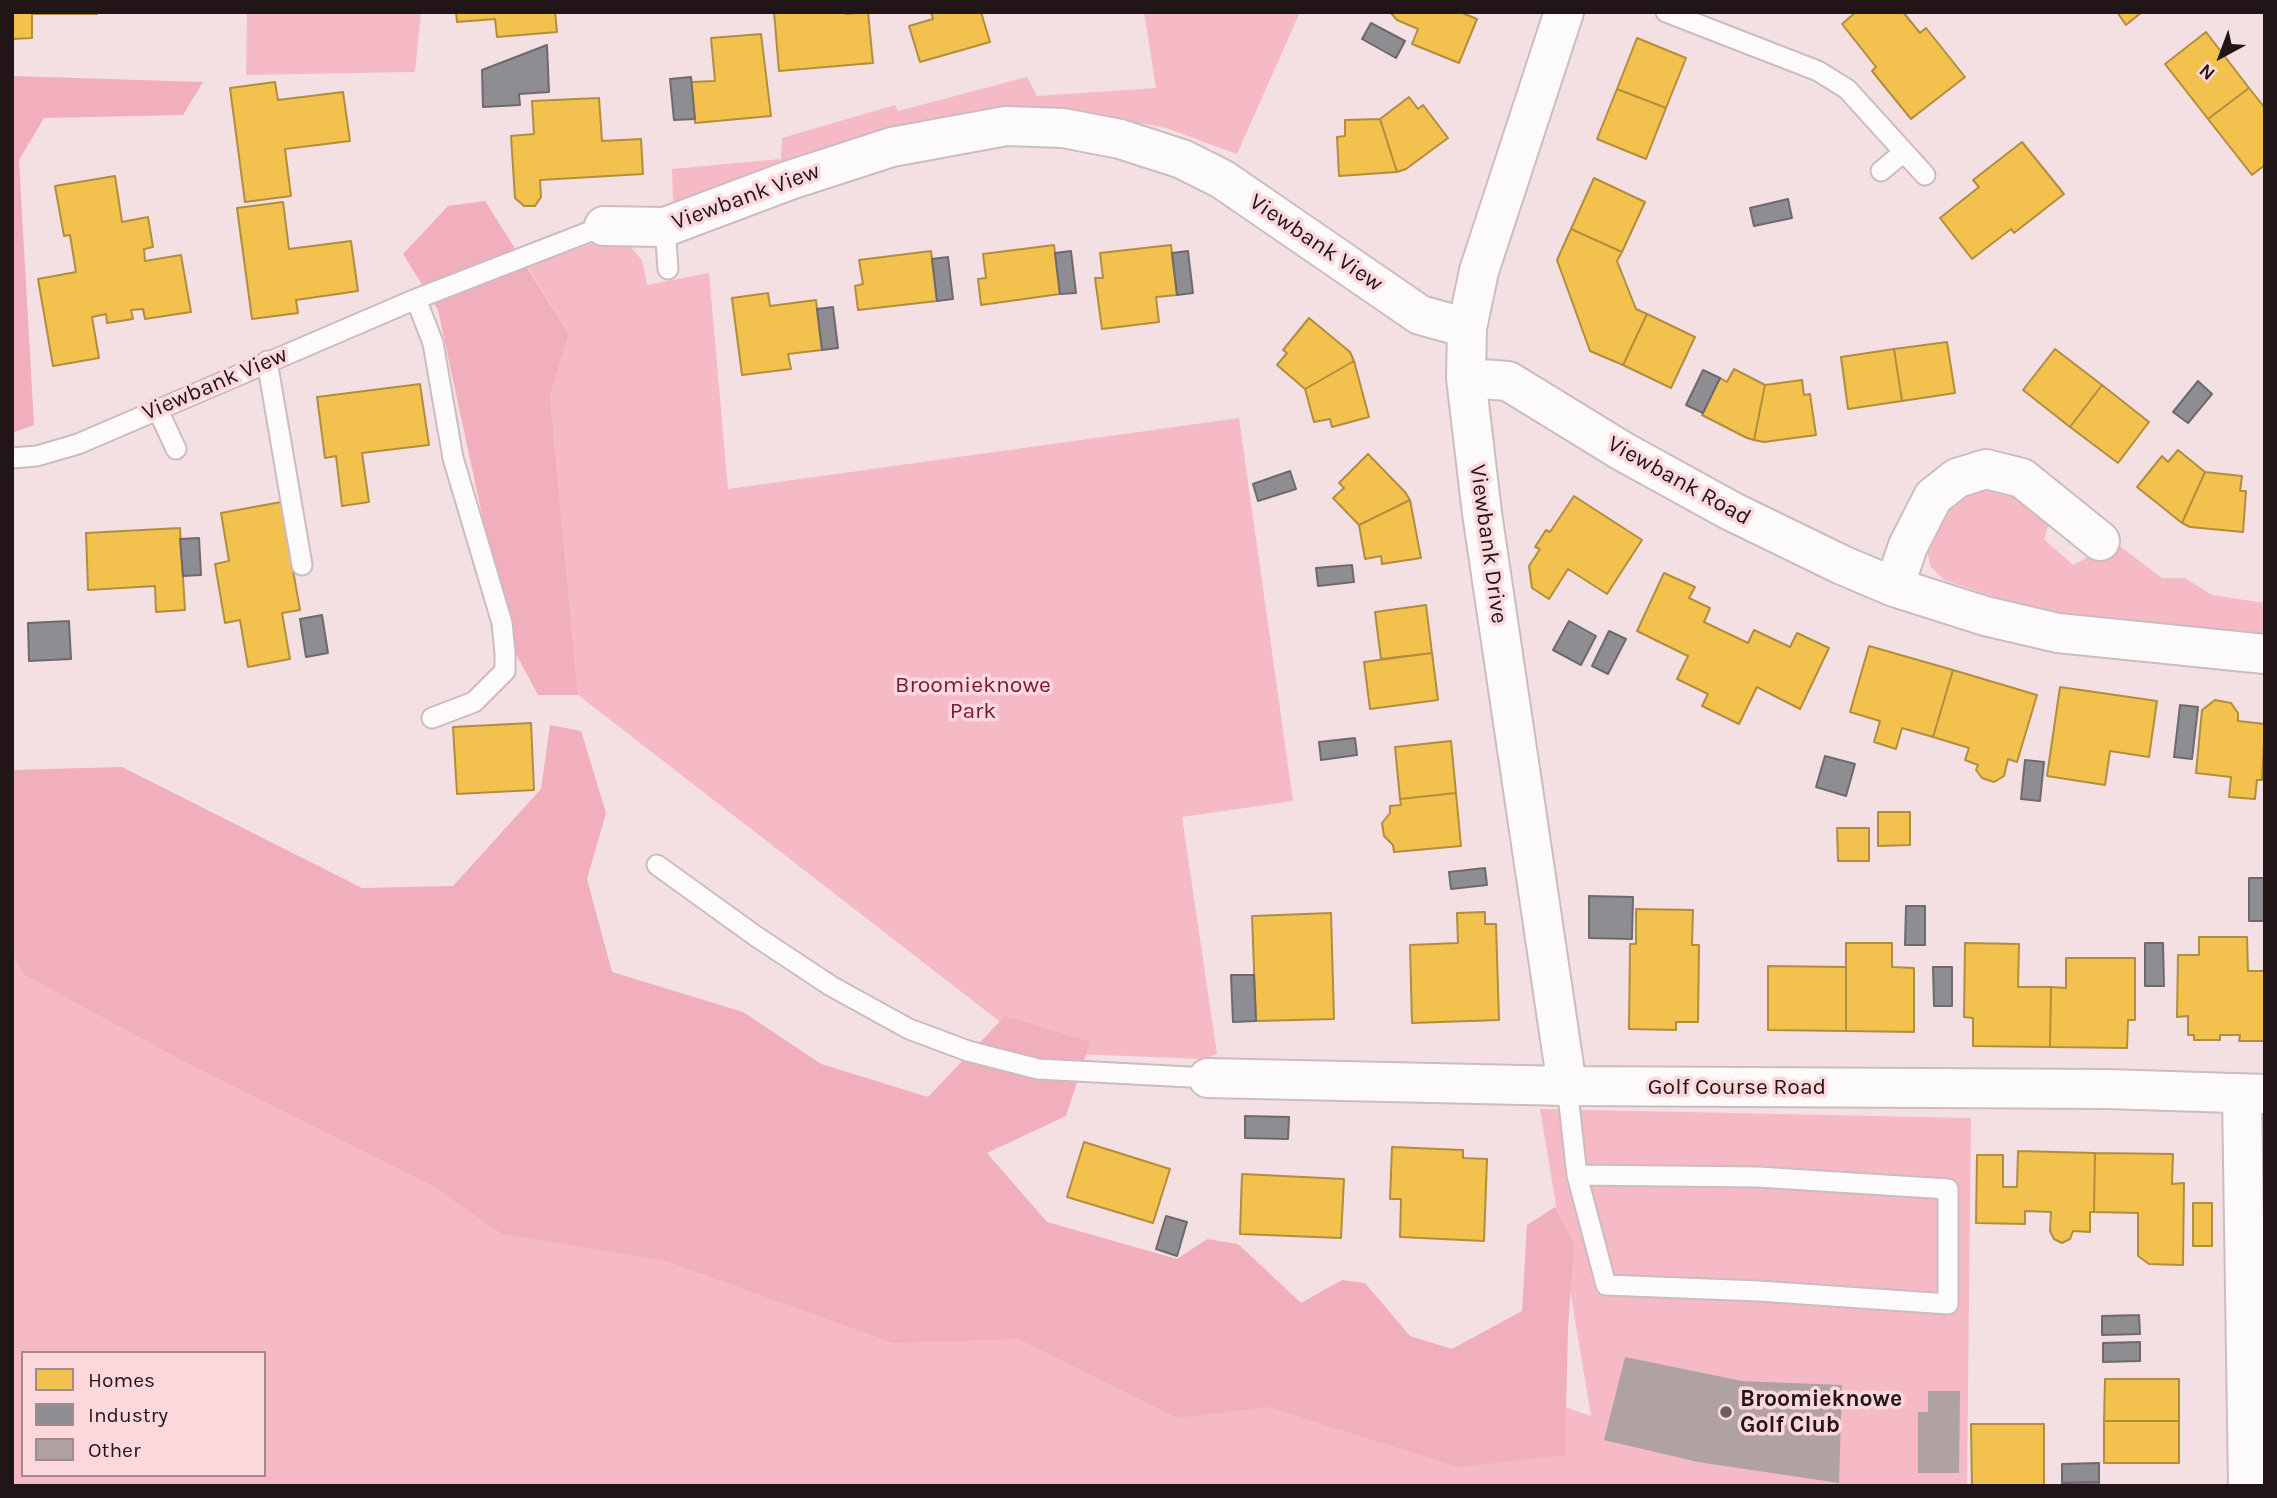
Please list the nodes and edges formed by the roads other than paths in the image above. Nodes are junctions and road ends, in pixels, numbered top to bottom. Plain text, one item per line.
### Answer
1 (1564, 12) edge
2 (1666, 12) edge
3 (1904, 152) junction
4 (1881, 171) dead end
5 (1925, 175) dead end
6 (604, 226) joint
7 (664, 227) junction
8 (668, 269) dead end
9 (416, 299) junction
10 (1467, 328) junction
11 (267, 361) junction
12 (1466, 378) junction
13 (157, 408) junction
14 (176, 449) dead end
15 (12, 457) edge
16 (2083, 535) dead end
17 (303, 565) dead end
18 (1894, 587) junction
19 (2265, 654) edge
20 (432, 718) dead end
21 (657, 865) dead end
22 (1209, 1078) joint
23 (1567, 1086) junction
24 (2253, 1094) edge
25 (1577, 1175) junction
26 (2248, 1486) edge

1 - 10 street, Viewbank Drive
2 - 3 lane
3 - 4 lane
3 - 5 lane
6 - 7 street, Viewbank View
6 - 9 lane, Viewbank View
7 - 8 lane
7 - 10 street, Viewbank View
9 - 11 lane, Viewbank View
9 - 20 lane
10 - 12 street, Viewbank Drive
11 - 13 lane, Viewbank View
11 - 17 lane
12 - 18 street, Viewbank Road
12 - 23 street, Viewbank Drive
13 - 14 lane
13 - 15 lane, Viewbank View
16 - 18 street
18 - 19 street, Viewbank Road
21 - 22 lane
22 - 23 street, Golf Course Road
23 - 24 street, Golf Course Road
23 - 25 lane
24 - 26 street
25 - 25 lane

